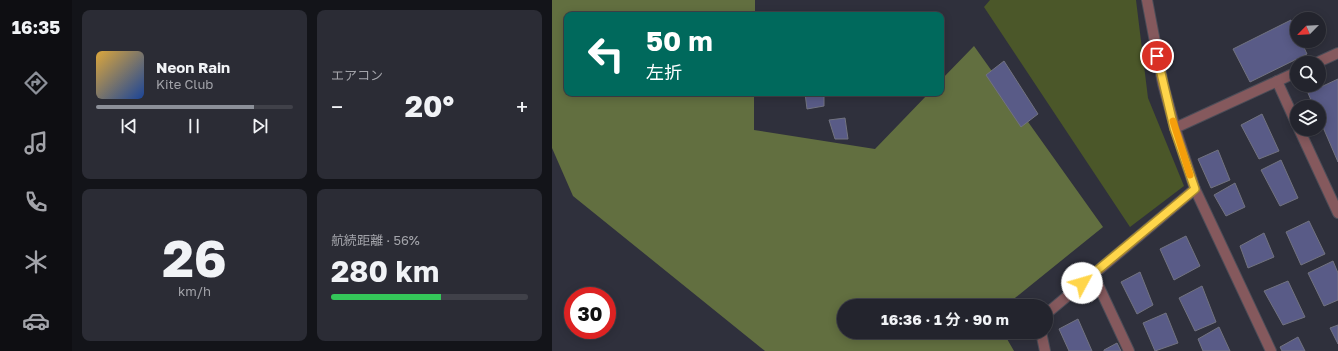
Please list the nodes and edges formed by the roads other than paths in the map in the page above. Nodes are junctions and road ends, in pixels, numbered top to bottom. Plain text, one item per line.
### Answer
1 (1147, 0) edge
2 (1338, 53) edge
3 (1326, 58) edge
4 (1290, 75) edge
5 (1277, 81) junction
6 (1290, 110) edge
7 (1174, 128) junction
8 (1302, 136) edge
9 (1195, 189) junction
10 (1338, 213) edge
11 (1093, 274) junction
12 (1053, 308) edge
13 (1042, 339) edge
14 (1045, 351) edge
15 (1129, 351) edge
16 (1271, 351) edge

1 - 7 street
2 - 3 street
4 - 5 street
5 - 6 street
5 - 7 street
7 - 9 street
8 - 10 street
9 - 11 street
9 - 16 street
11 - 12 street
11 - 15 street
13 - 14 street

